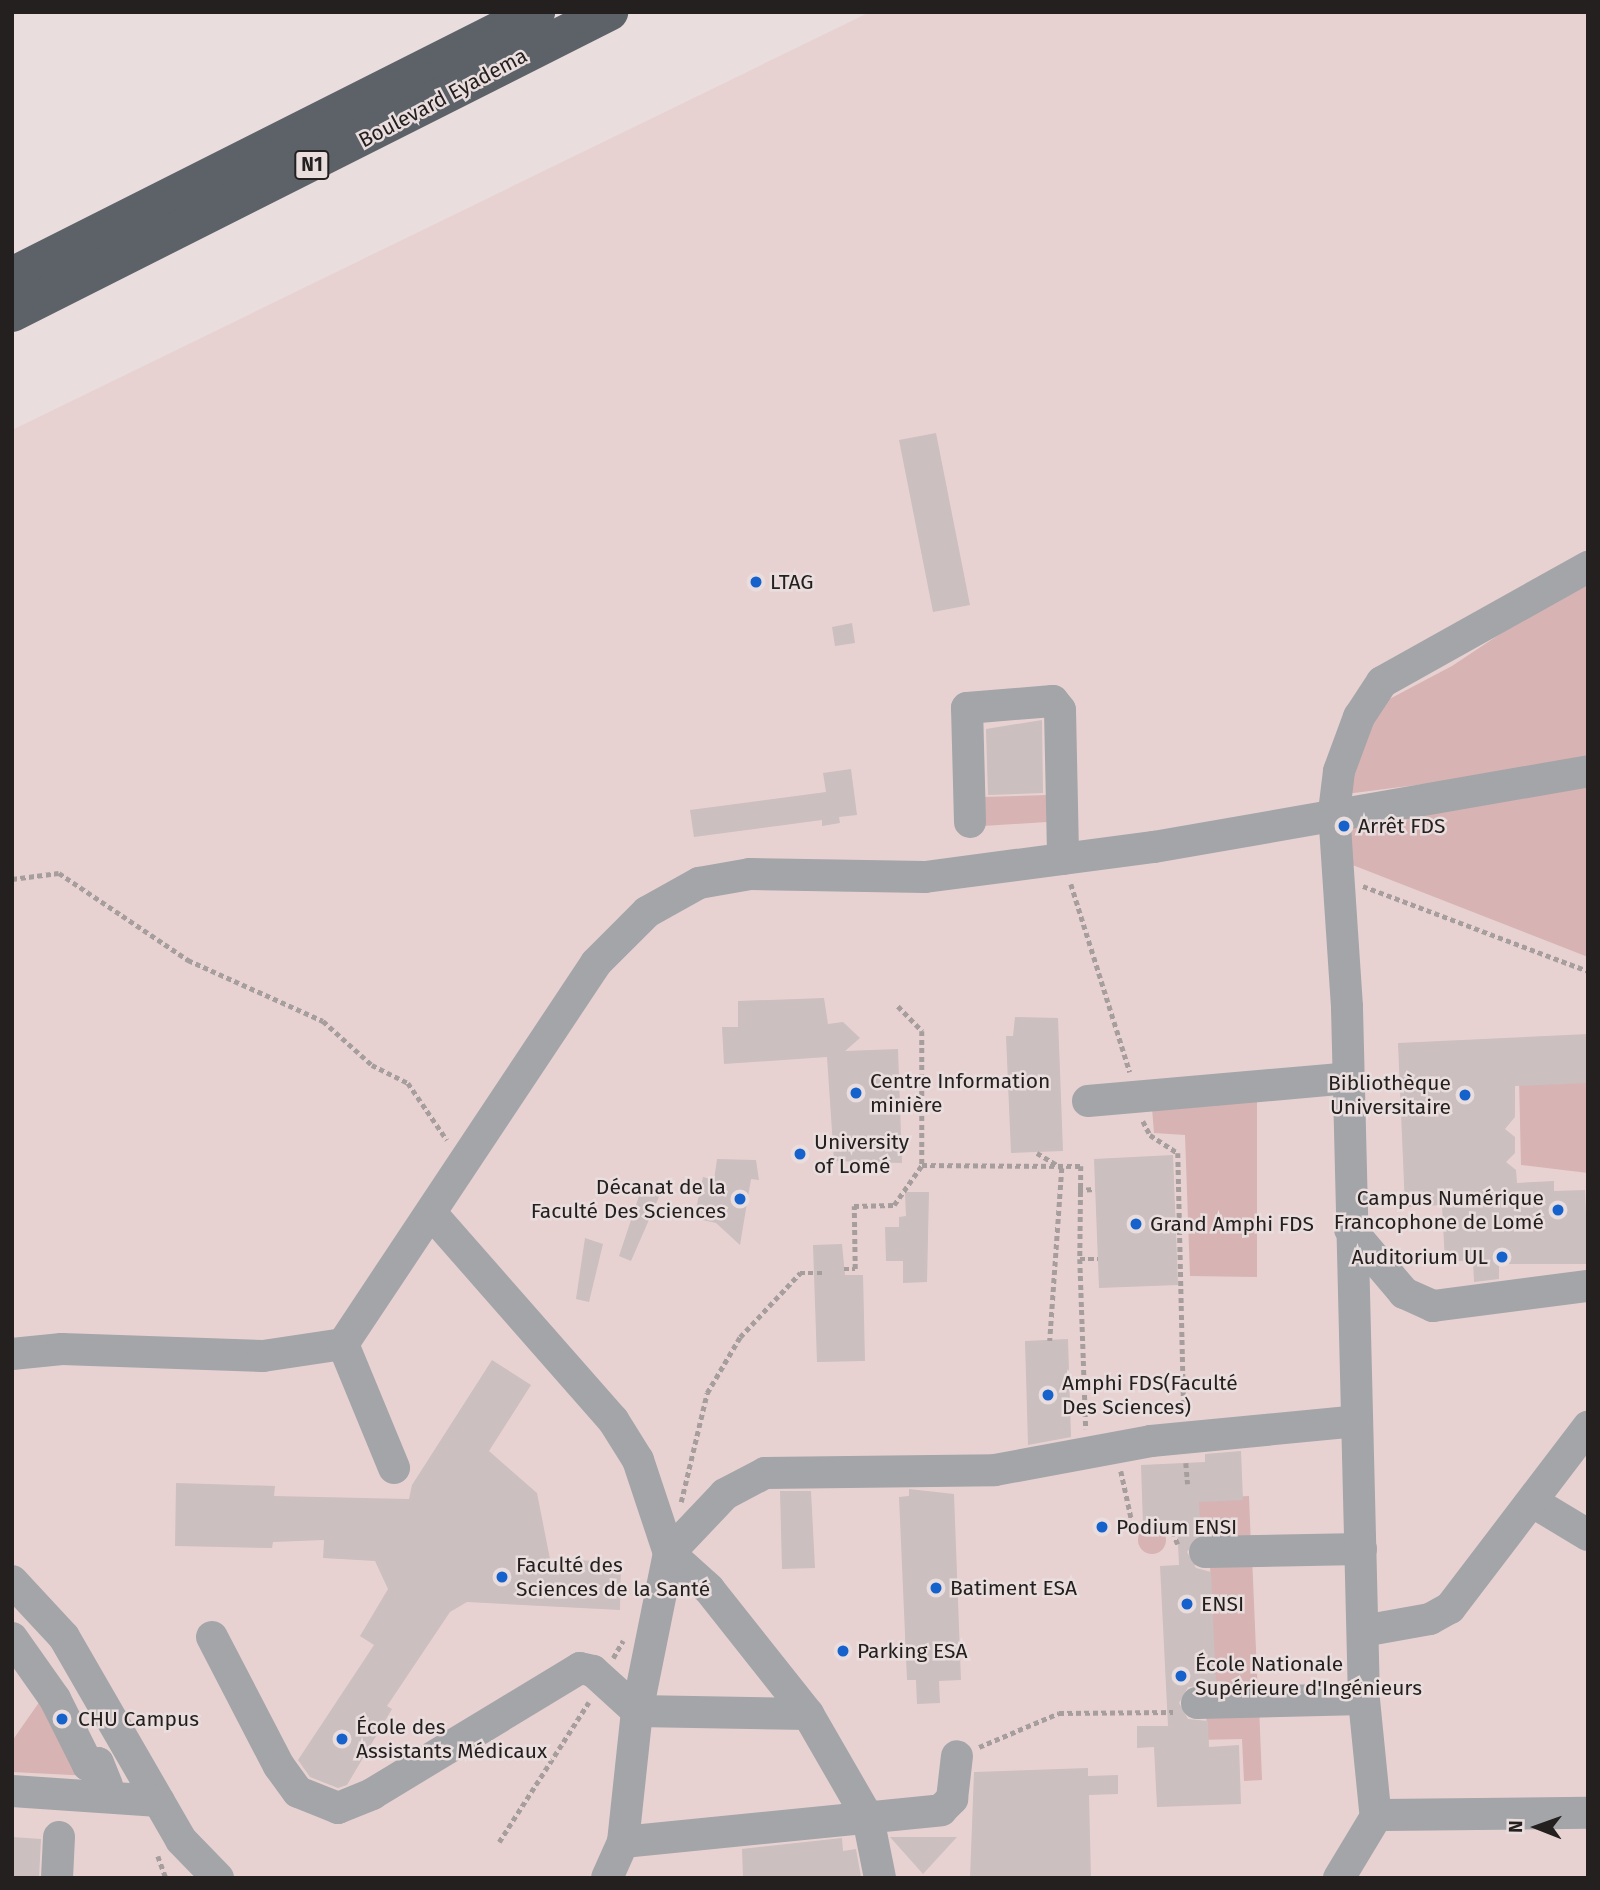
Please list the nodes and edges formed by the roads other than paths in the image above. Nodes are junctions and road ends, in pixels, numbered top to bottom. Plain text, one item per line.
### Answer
1 (574, 17) edge
2 (12, 276) edge
3 (12, 313) edge
4 (1588, 567) edge
5 (1588, 771) edge
6 (1334, 812) junction
7 (970, 822) dead end
8 (1063, 859) junction
9 (1349, 1077) junction
10 (1088, 1101) dead end
11 (431, 1213) junction
12 (1350, 1229) junction
13 (1588, 1286) edge
14 (342, 1344) junction
15 (12, 1354) edge
16 (1357, 1421) junction
17 (1588, 1427) edge
18 (394, 1468) dead end
19 (1533, 1502) junction
20 (1588, 1535) edge
21 (1191, 1548) road end
22 (1361, 1549) junction
23 (669, 1553) junction
24 (12, 1581) edge
25 (1363, 1631) junction
26 (212, 1637) dead end
27 (12, 1638) edge
28 (1364, 1699) junction
29 (1187, 1708) road end
30 (637, 1711) junction
31 (808, 1714) junction
32 (957, 1756) road end
33 (107, 1785) dead end
34 (12, 1791) edge
35 (159, 1801) junction
36 (1588, 1813) edge
37 (1377, 1815) junction
38 (868, 1818) junction
39 (59, 1837) dead end
40 (623, 1842) junction
41 (57, 1878) edge
42 (218, 1878) edge
43 (607, 1878) edge
44 (880, 1878) edge
45 (1339, 1878) edge

1 - 2 highway, Boulevard Eyadema / N1
1 - 3 highway, Boulevard Eyadema / N1
4 - 6 lane
5 - 6 lane
6 - 8 lane
6 - 9 lane
7 - 8 lane
8 - 11 lane
9 - 10 lane
9 - 12 lane
11 - 14 lane
11 - 23 lane
12 - 13 lane
12 - 16 lane
14 - 15 lane
14 - 18 lane
16 - 22 lane
16 - 23 lane
17 - 19 lane
19 - 20 lane
19 - 25 lane
21 - 22 lane
22 - 25 lane
23 - 30 lane
23 - 31 lane
24 - 35 lane
25 - 28 lane
26 - 30 lane
27 - 33 lane
28 - 29 lane
28 - 37 lane
30 - 31 lane
30 - 40 lane
31 - 38 lane
32 - 38 lane
34 - 35 lane
35 - 42 lane
36 - 37 lane
37 - 45 lane
38 - 40 lane
38 - 44 lane
39 - 41 lane
40 - 43 lane

